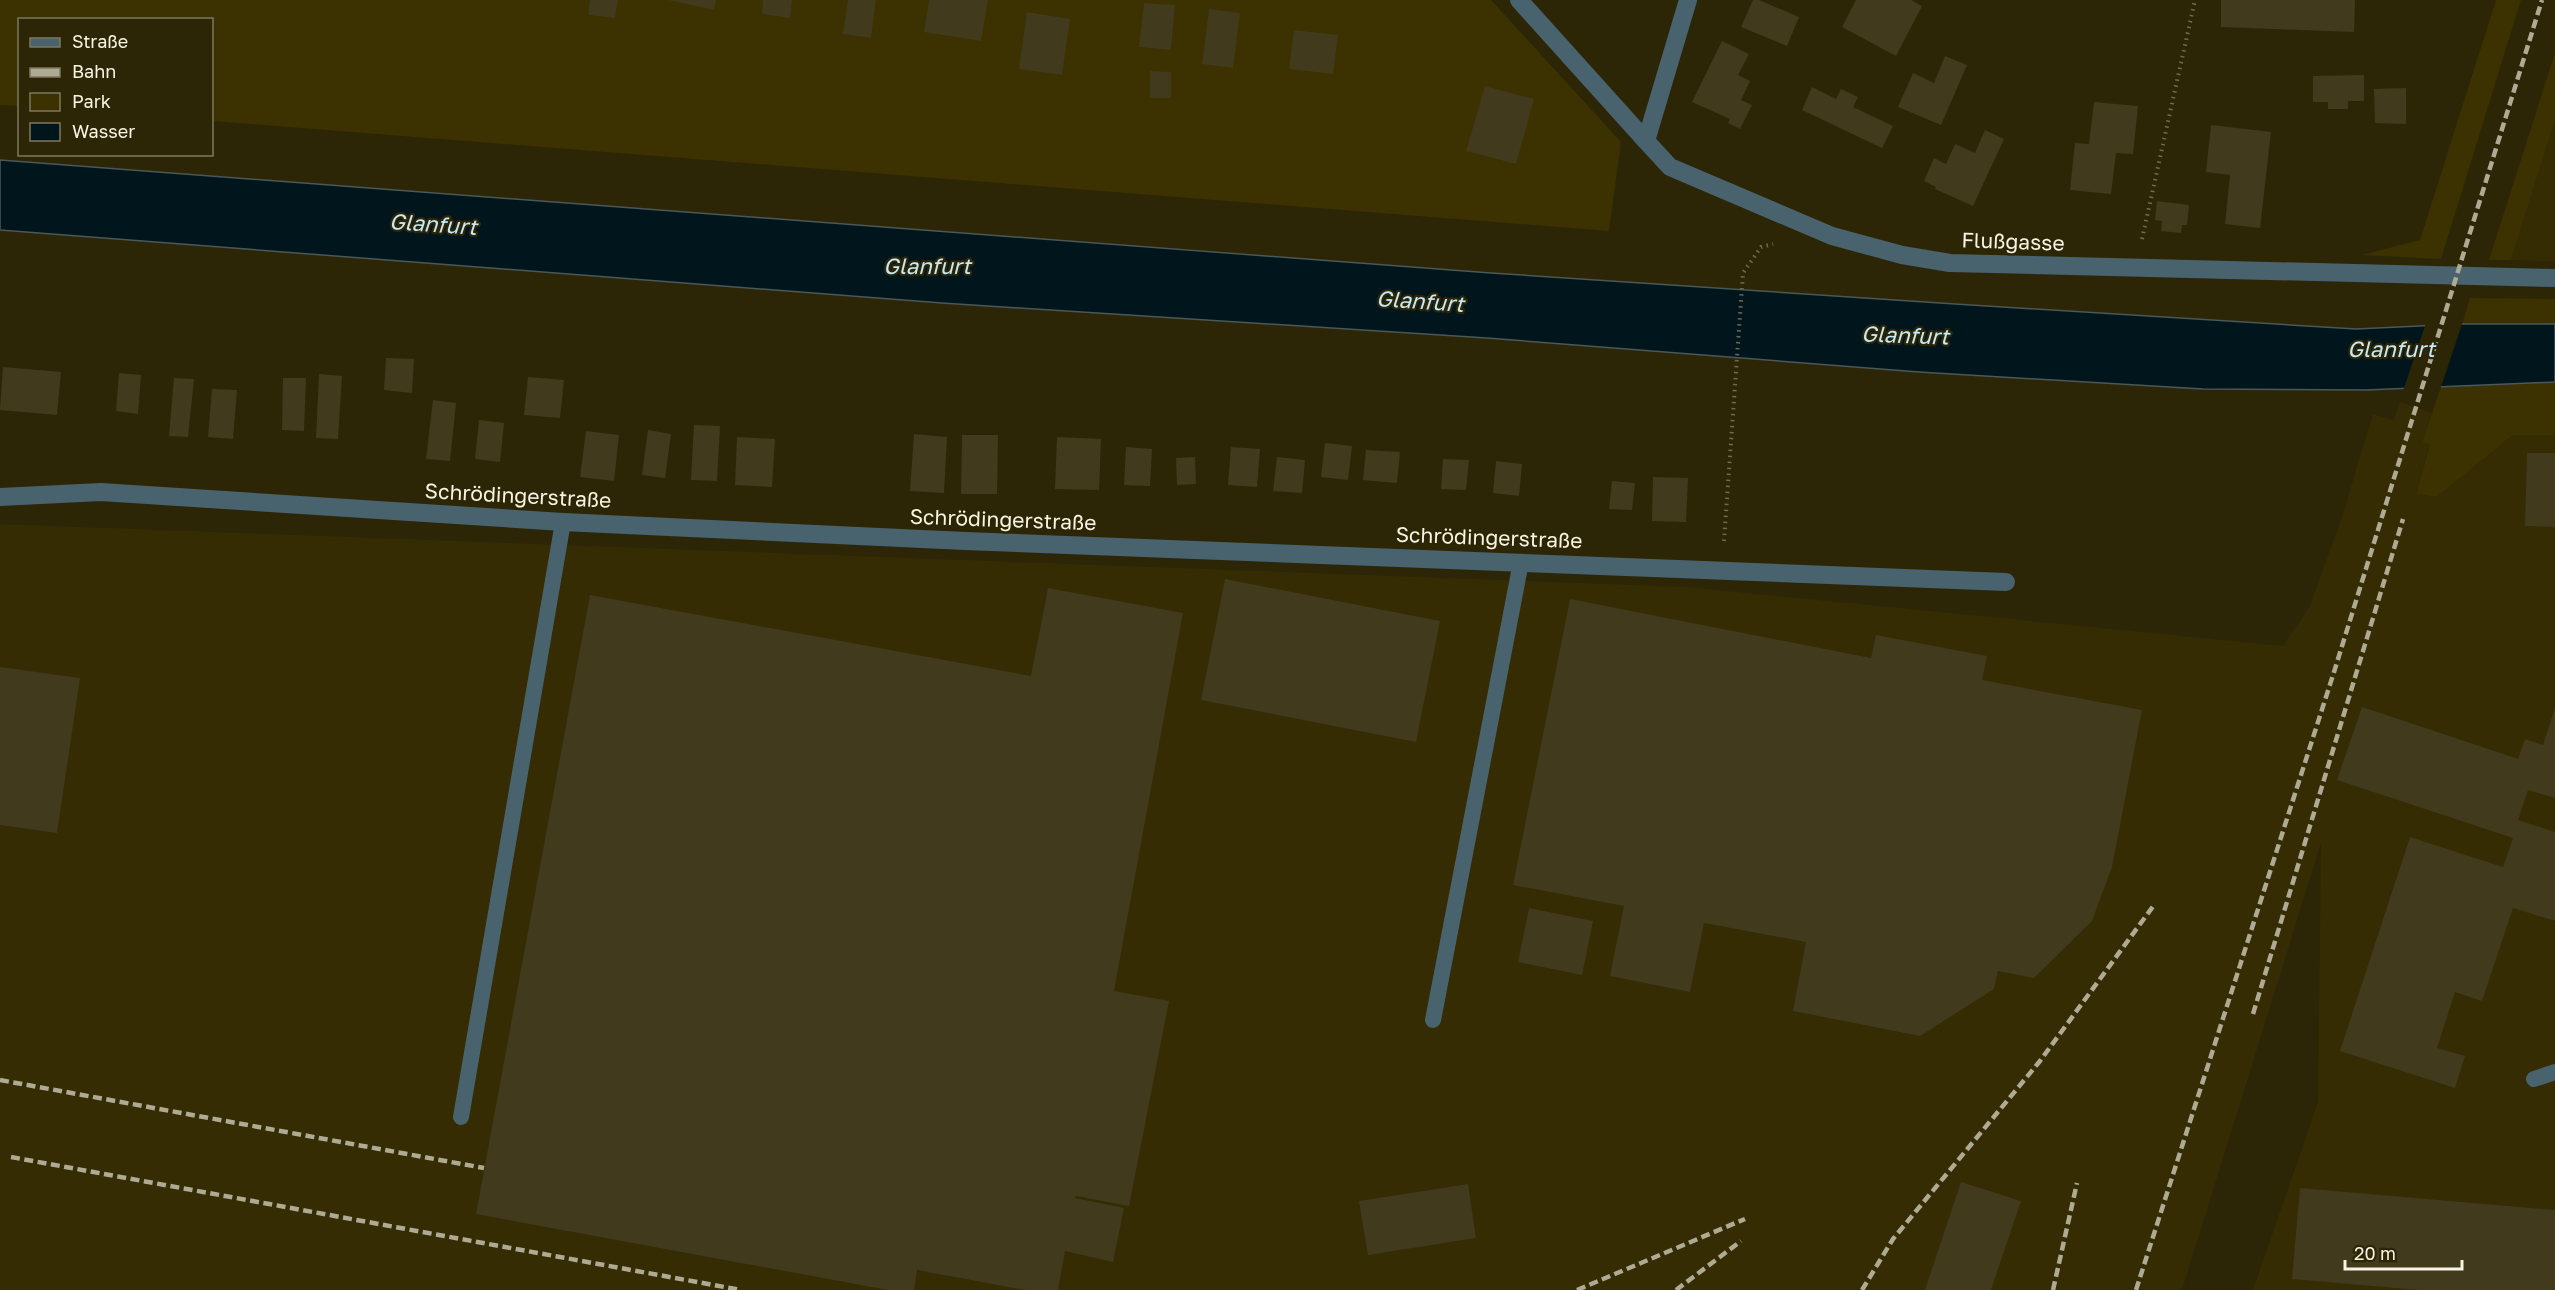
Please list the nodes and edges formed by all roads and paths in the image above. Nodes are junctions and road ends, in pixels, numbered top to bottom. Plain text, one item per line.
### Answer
1 (1519, 0) edge
2 (1688, 0) edge
3 (2195, 0) edge
4 (1646, 141) junction
5 (2135, 269) junction
6 (1743, 273) dead end
7 (2555, 278) edge
8 (0, 497) edge
9 (563, 522) junction
10 (1521, 562) junction
11 (1721, 569) junction
12 (2006, 582) dead end
13 (1432, 1020) dead end
14 (2555, 1072) edge
15 (2534, 1079) dead end
16 (461, 1117) dead end

1 - 4 street, Flußgasse
2 - 4 street
3 - 5 path
4 - 5 street, Flußgasse
5 - 7 street, Flußgasse
6 - 11 path
8 - 9 street, Schrödingerstraße
9 - 10 street, Schrödingerstraße
9 - 16 lane
10 - 11 street, Schrödingerstraße
10 - 13 lane
11 - 12 street, Schrödingerstraße
14 - 15 lane

